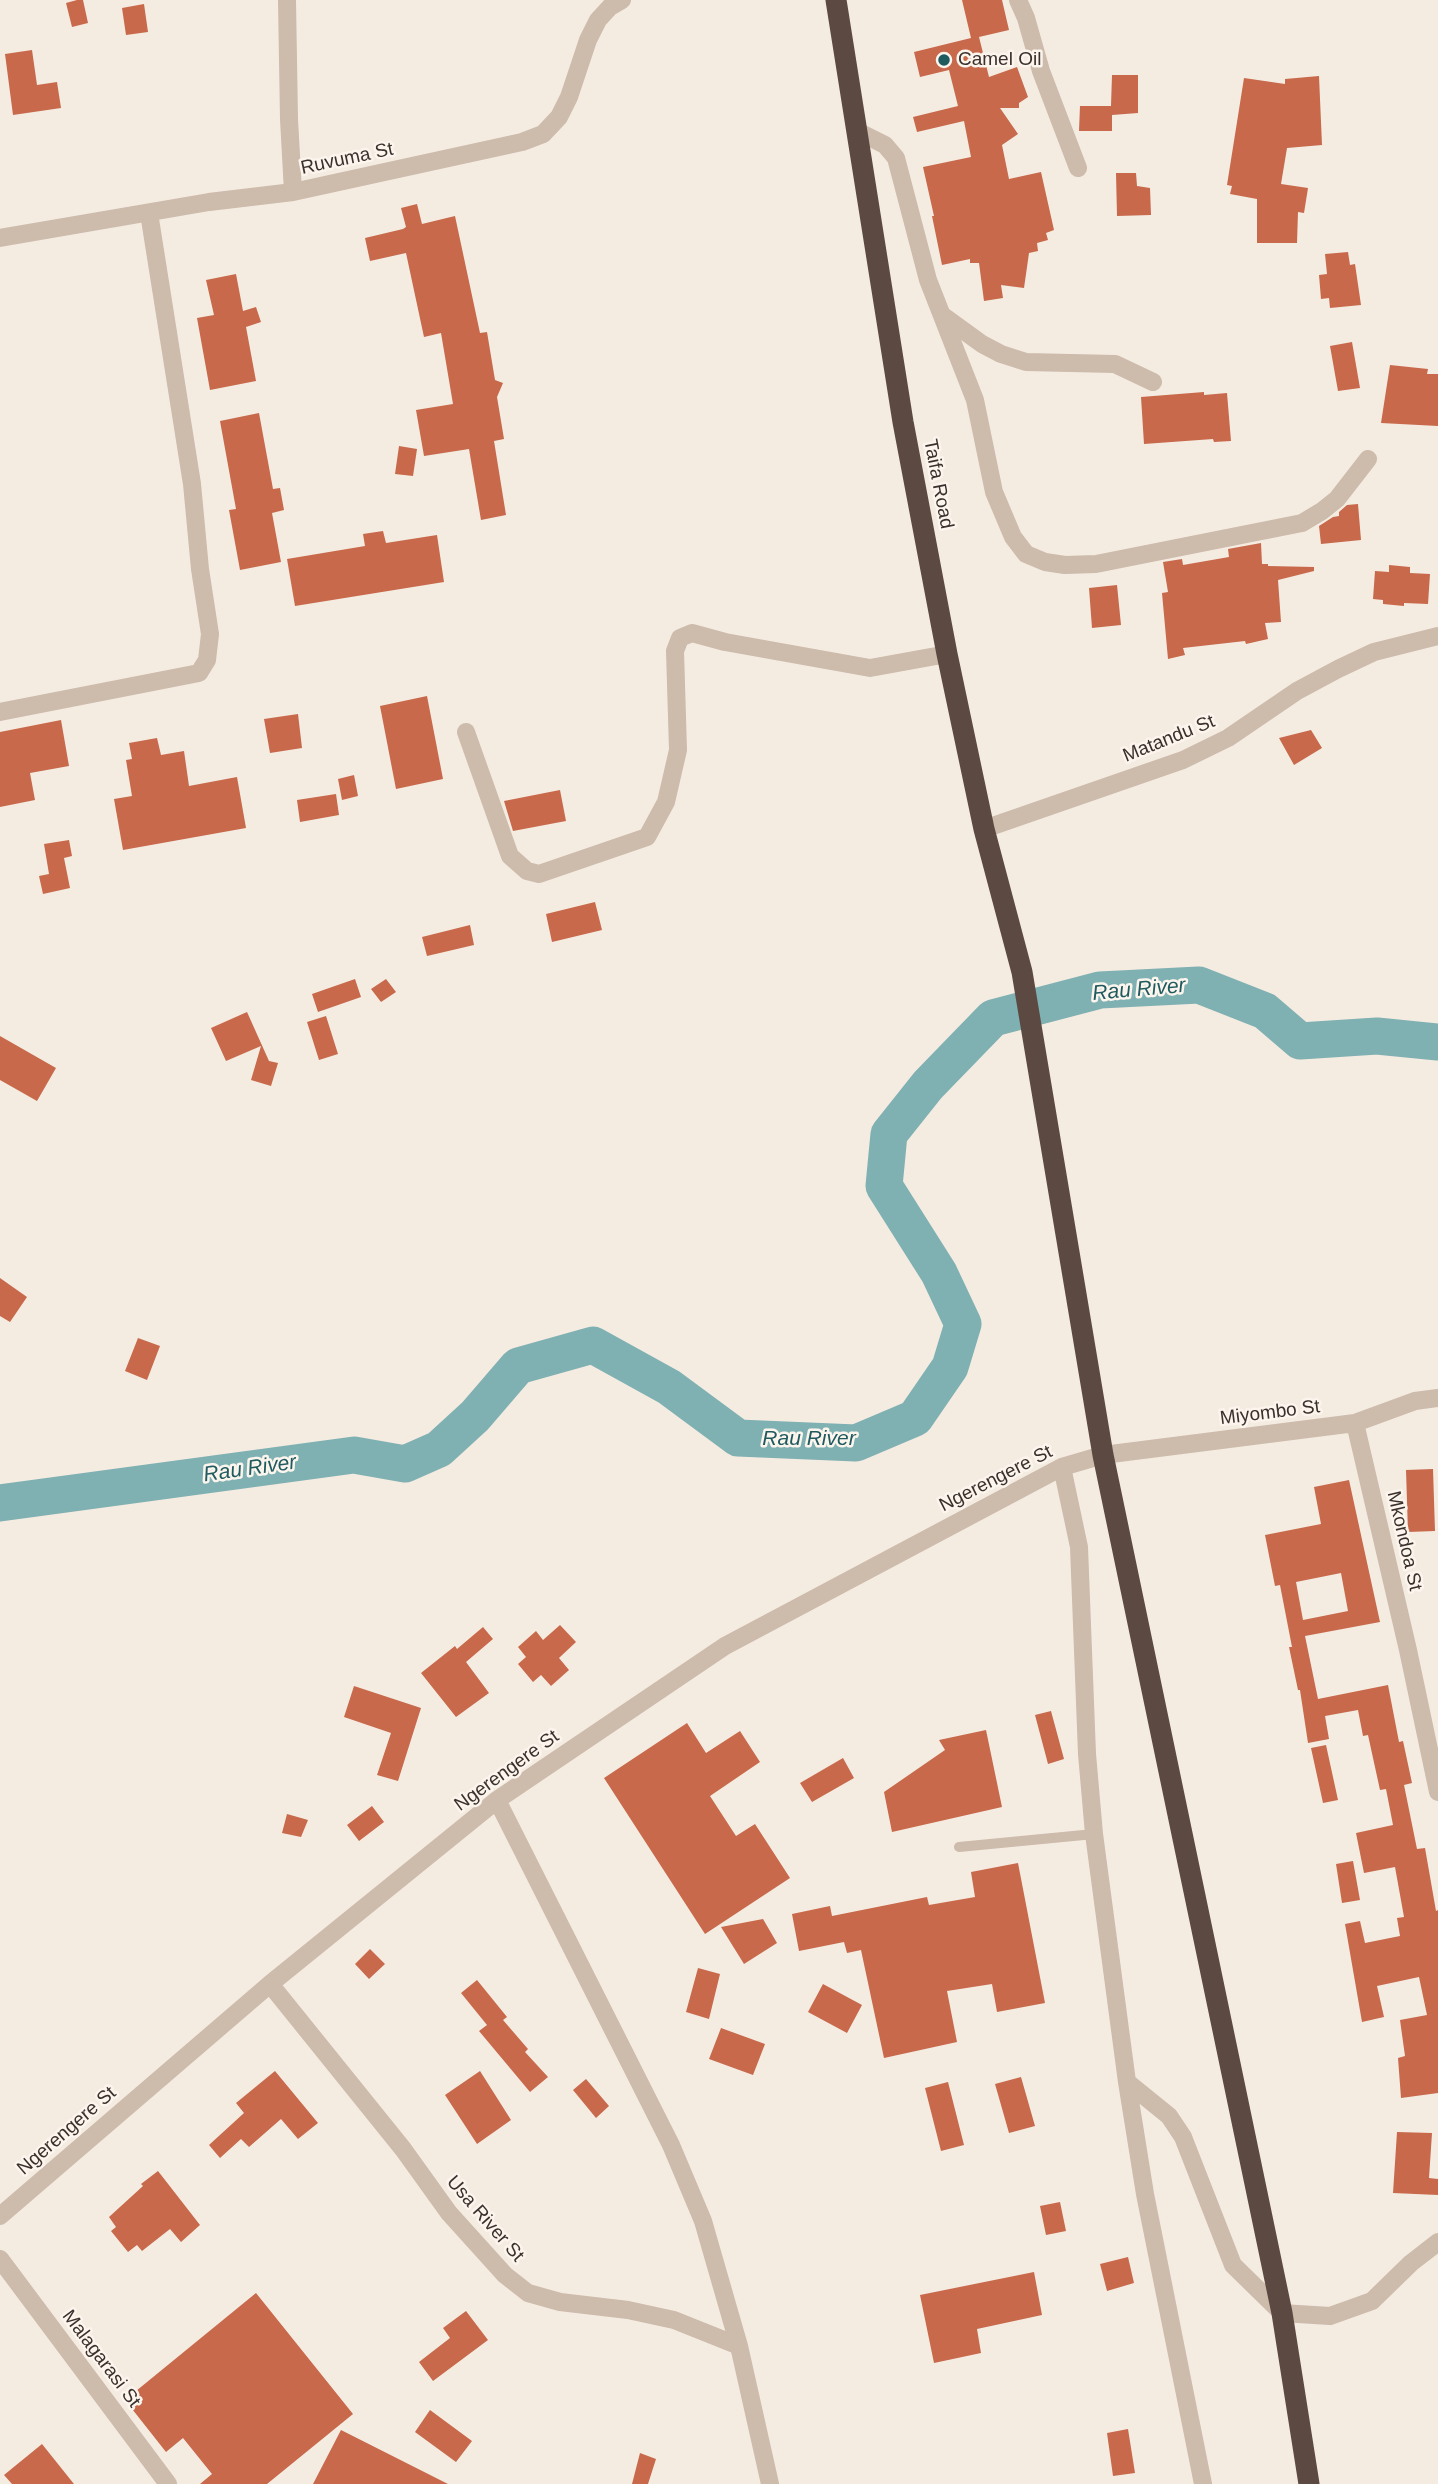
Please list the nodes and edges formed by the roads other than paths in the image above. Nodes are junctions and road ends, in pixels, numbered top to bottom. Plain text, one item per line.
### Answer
1 (287, 0) edge
2 (622, 0) edge
3 (836, 0) edge
4 (1018, 0) edge
5 (857, 131) junction
6 (1078, 168) dead end
7 (293, 192) junction
8 (149, 213) junction
9 (0, 238) edge
10 (942, 315) junction
11 (1153, 382) dead end
12 (1368, 459) dead end
13 (1438, 636) edge
14 (947, 654) junction
15 (0, 712) edge
16 (466, 732) dead end
17 (984, 829) junction
18 (1438, 1398) edge
19 (1355, 1423) junction
20 (1103, 1455) junction
21 (1062, 1467) junction
22 (1438, 1792) edge
23 (497, 1800) junction
24 (1094, 1834) junction
25 (960, 1847) dead end
26 (270, 1984) junction
27 (1127, 2082) junction
28 (0, 2216) edge
29 (1438, 2242) edge
30 (0, 2259) edge
31 (1282, 2313) junction
32 (738, 2346) junction
33 (168, 2484) edge
34 (770, 2484) edge
35 (1203, 2484) edge
36 (1309, 2484) edge

1 - 7 street
2 - 7 street, Ruvuma St
3 - 5 highway, Taifa Road
4 - 6 street
5 - 10 street
5 - 14 highway, Taifa Road
7 - 8 street, Ruvuma St
8 - 9 street, Ruvuma St
8 - 15 street
10 - 11 street
10 - 12 street
13 - 17 street, Matandu St
14 - 16 street
14 - 17 highway, Taifa Road
17 - 20 highway, Taifa Road
18 - 19 street, Miyombo St
19 - 20 street, Miyombo St
19 - 22 street, Mkondoa St
20 - 21 street, Ngerengere St
20 - 31 highway, Taifa Road
21 - 23 street, Ngerengere St
21 - 24 street
23 - 26 street, Ngerengere St
23 - 32 street
24 - 25 lane
24 - 27 street
26 - 28 street, Ngerengere St
26 - 32 street, Usa River St
27 - 31 street
27 - 35 street
29 - 31 street
30 - 33 street, Malagarasi St
31 - 36 highway, Taifa Road
32 - 34 street

